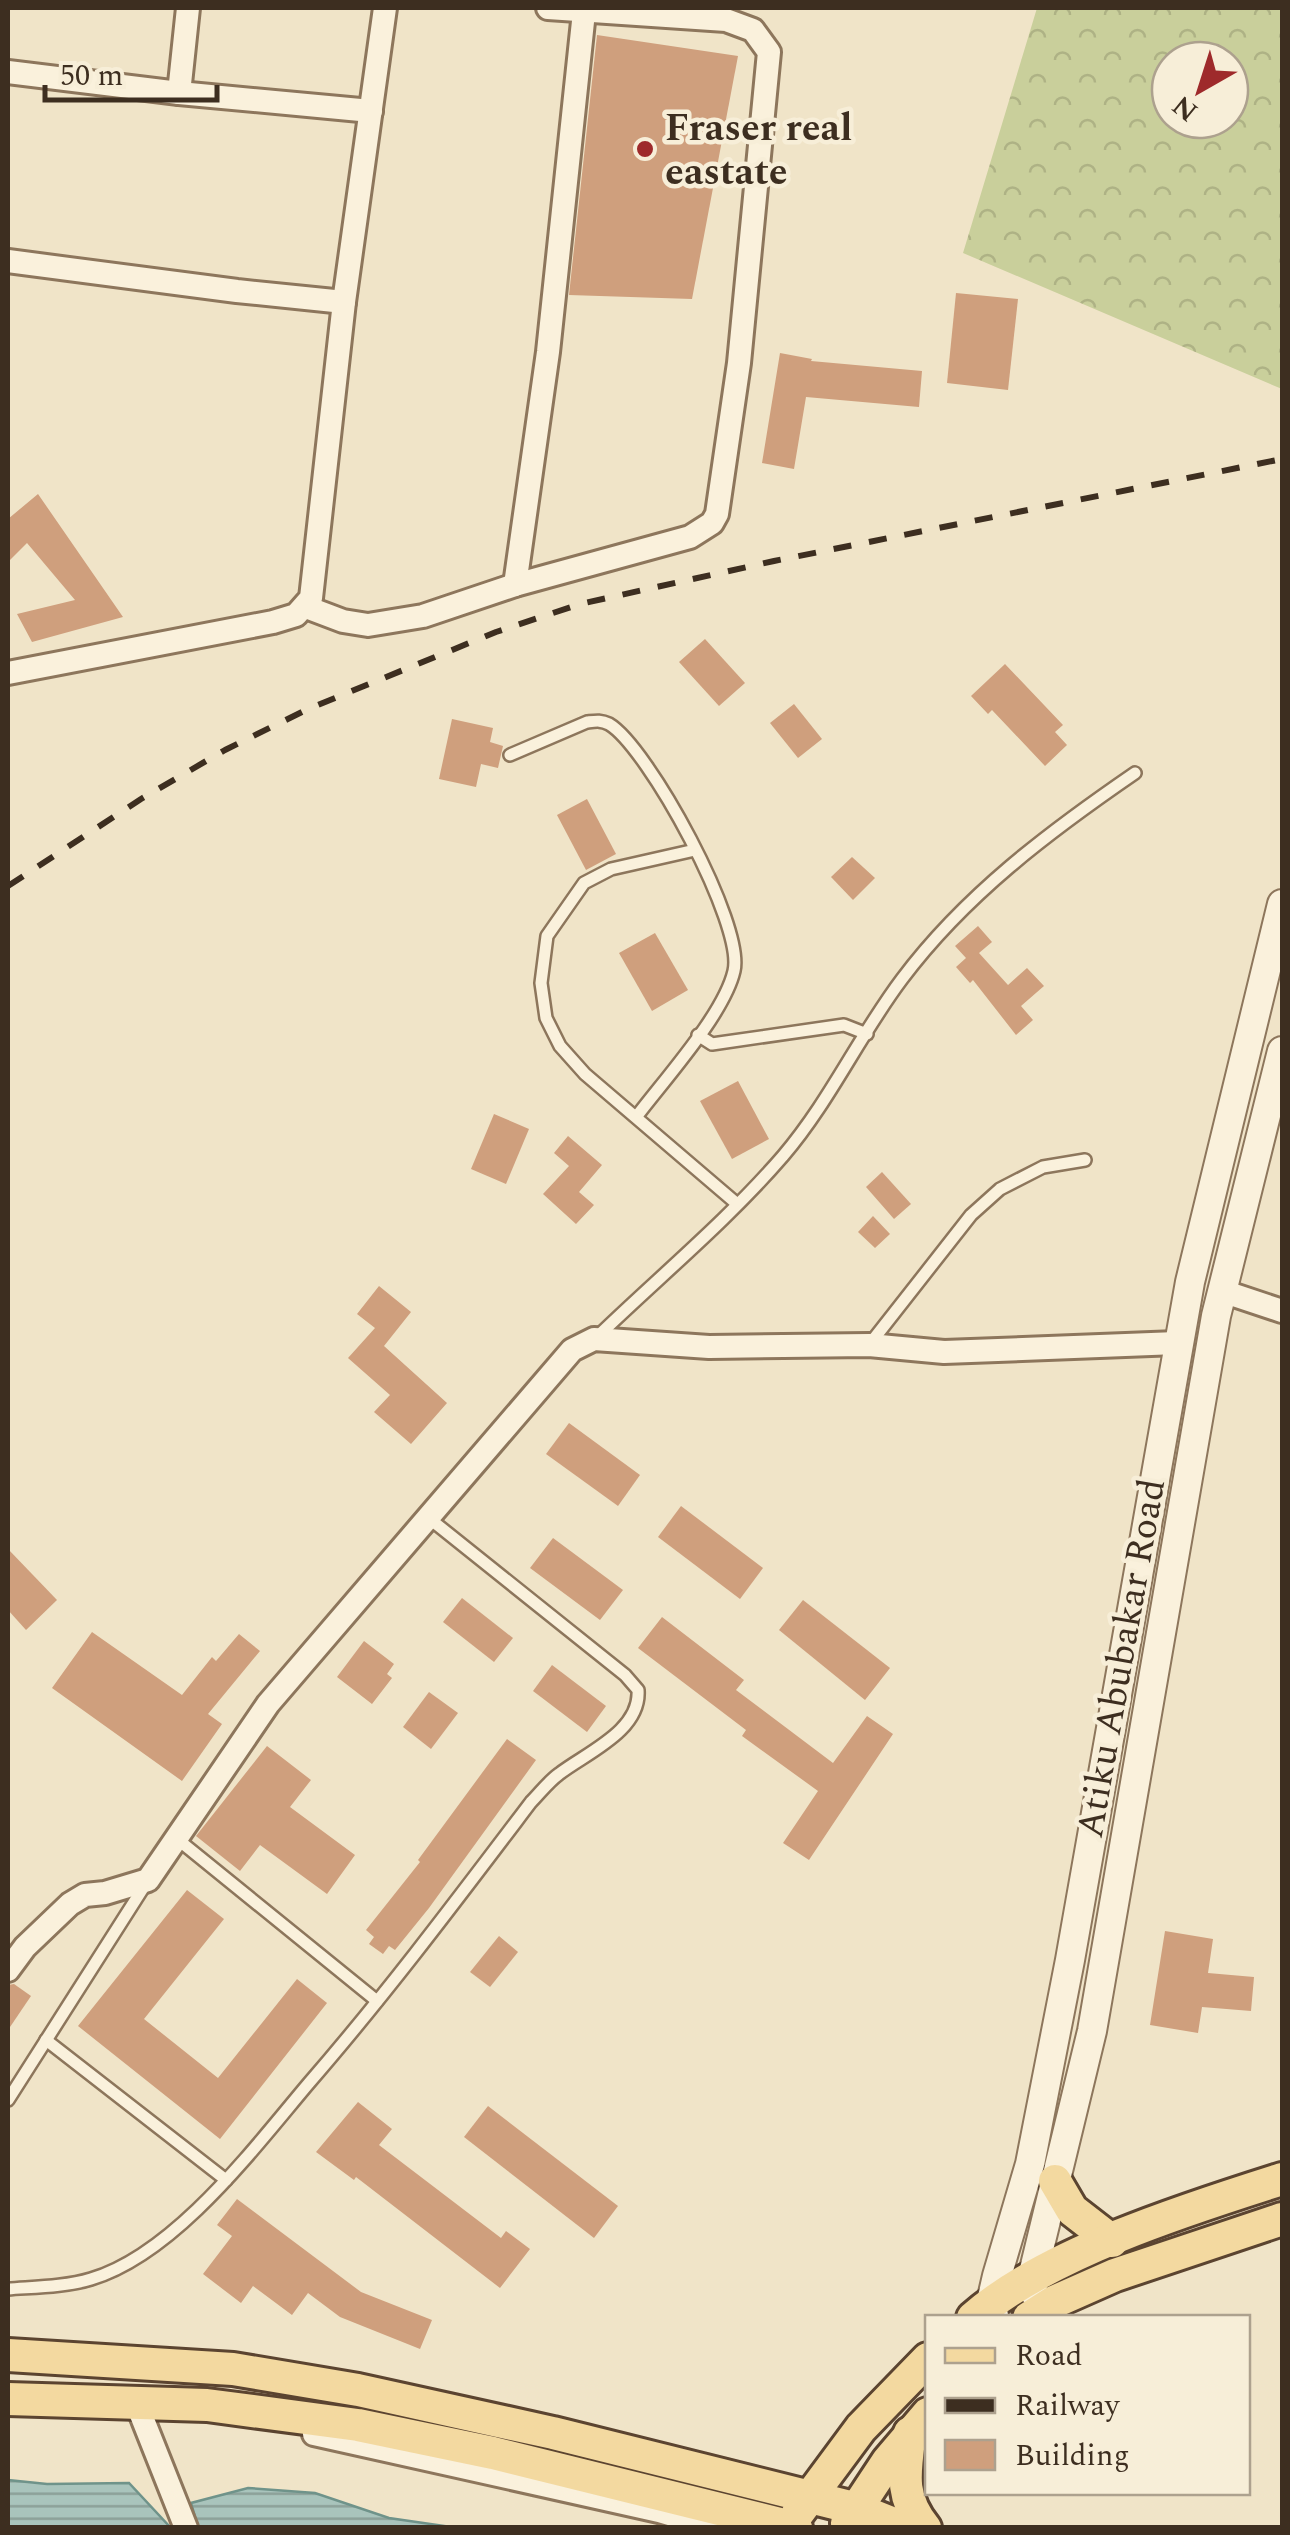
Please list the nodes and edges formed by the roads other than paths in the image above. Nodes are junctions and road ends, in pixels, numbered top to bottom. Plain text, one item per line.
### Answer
1 (188, 8) edge
2 (385, 8) edge
3 (548, 8) edge
4 (584, 12) junction
5 (8, 72) edge
6 (178, 93) junction
7 (371, 111) junction
8 (8, 261) edge
9 (344, 302) junction
10 (516, 585) junction
11 (306, 607) junction
12 (8, 673) edge
13 (510, 755) dead end
14 (1135, 773) dead end
15 (695, 850) junction
16 (1282, 904) edge
17 (867, 1034) junction
18 (698, 1035) junction
19 (1282, 1051) edge
20 (637, 1116) junction
21 (1084, 1160) dead end
22 (736, 1204) junction
23 (1222, 1291) junction
24 (1282, 1311) edge
25 (594, 1340) junction
26 (1177, 1343) junction
27 (869, 1345) junction
28 (430, 1518) junction
29 (176, 1838) junction
30 (148, 1880) junction
31 (8, 1970) edge
32 (377, 2000) junction
33 (46, 2040) junction
34 (8, 2100) edge
35 (1282, 2179) edge
36 (226, 2180) junction
37 (1055, 2181) junction
38 (1282, 2220) edge
39 (1112, 2241) junction
40 (1032, 2278) junction
41 (8, 2289) edge
42 (986, 2312) edge
43 (1032, 2315) edge
44 (8, 2355) edge
45 (925, 2362) edge
46 (8, 2399) edge
47 (136, 2402) junction
48 (170, 2402) junction
49 (919, 2424) edge
50 (809, 2497) junction
51 (849, 2518) edge
52 (793, 2526) edge
53 (186, 2528) edge
54 (717, 2528) edge
55 (904, 2528) edge
56 (925, 2528) edge

1 - 6 street
2 - 7 street
3 - 4 street
4 - 10 street
4 - 10 street
5 - 6 street
6 - 7 street
7 - 9 street
8 - 9 street
9 - 11 street
10 - 11 street
11 - 12 street
13 - 15 lane
14 - 17 lane
15 - 18 lane
15 - 20 lane
16 - 26 street
17 - 18 lane
17 - 22 lane
18 - 20 lane
19 - 23 street, Atiku Abubakar Road
20 - 22 lane
21 - 27 lane
22 - 25 lane
23 - 24 street
23 - 37 street, Atiku Abubakar Road
25 - 27 street
25 - 28 street
26 - 27 street
26 - 42 street
28 - 29 street
28 - 32 lane
29 - 30 street
29 - 32 lane
30 - 31 street
30 - 33 lane
32 - 36 lane
33 - 34 lane
33 - 36 lane
35 - 39 main road
36 - 41 lane
37 - 39 main road
37 - 40 street, Atiku Abubakar Road
38 - 43 main road
39 - 40 main road
40 - 42 main road
40 - 43 street, Atiku Abubakar Road
44 - 50 main road
45 - 50 main road
46 - 47 main road
47 - 48 main road
47 - 53 street
48 - 52 main road
48 - 54 street
49 - 51 main road
49 - 56 main road
50 - 51 main road
50 - 52 main road
51 - 55 main road

